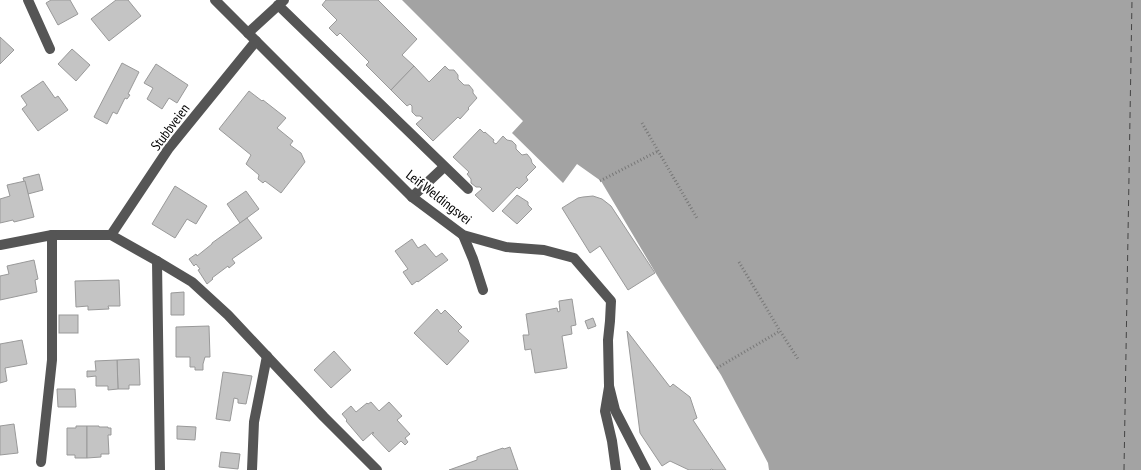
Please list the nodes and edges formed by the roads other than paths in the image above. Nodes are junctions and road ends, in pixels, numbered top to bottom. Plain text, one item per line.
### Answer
1 (28, 0) edge
2 (215, 0) edge
3 (281, 3) edge
4 (248, 33) junction
5 (256, 41) junction
6 (50, 49) dead end
7 (444, 167) junction
8 (468, 189) dead end
9 (412, 197) junction
10 (52, 235) junction
11 (112, 235) junction
12 (463, 235) junction
13 (0, 245) edge
14 (157, 261) junction
15 (482, 290) dead end
16 (267, 356) junction
17 (609, 386) junction
18 (41, 462) dead end
19 (160, 470) edge
20 (252, 470) edge
21 (377, 470) edge
22 (616, 470) edge
23 (646, 470) edge

1 - 6 street
2 - 4 street, Leif Weldingsvei
3 - 4 street
3 - 7 street
4 - 5 street, Leif Weldingsvei
5 - 9 street, Leif Weldingsvei
5 - 11 street, Stubbveien
7 - 8 street
7 - 9 street
9 - 12 street, Leif Weldingsvei
10 - 11 street
10 - 13 street
10 - 18 street
11 - 14 street
12 - 15 street
12 - 17 street, Leif Weldingsvei
14 - 16 street
14 - 19 street
16 - 20 street
16 - 21 street
17 - 22 street
17 - 23 street, Leif Weldingsvei

